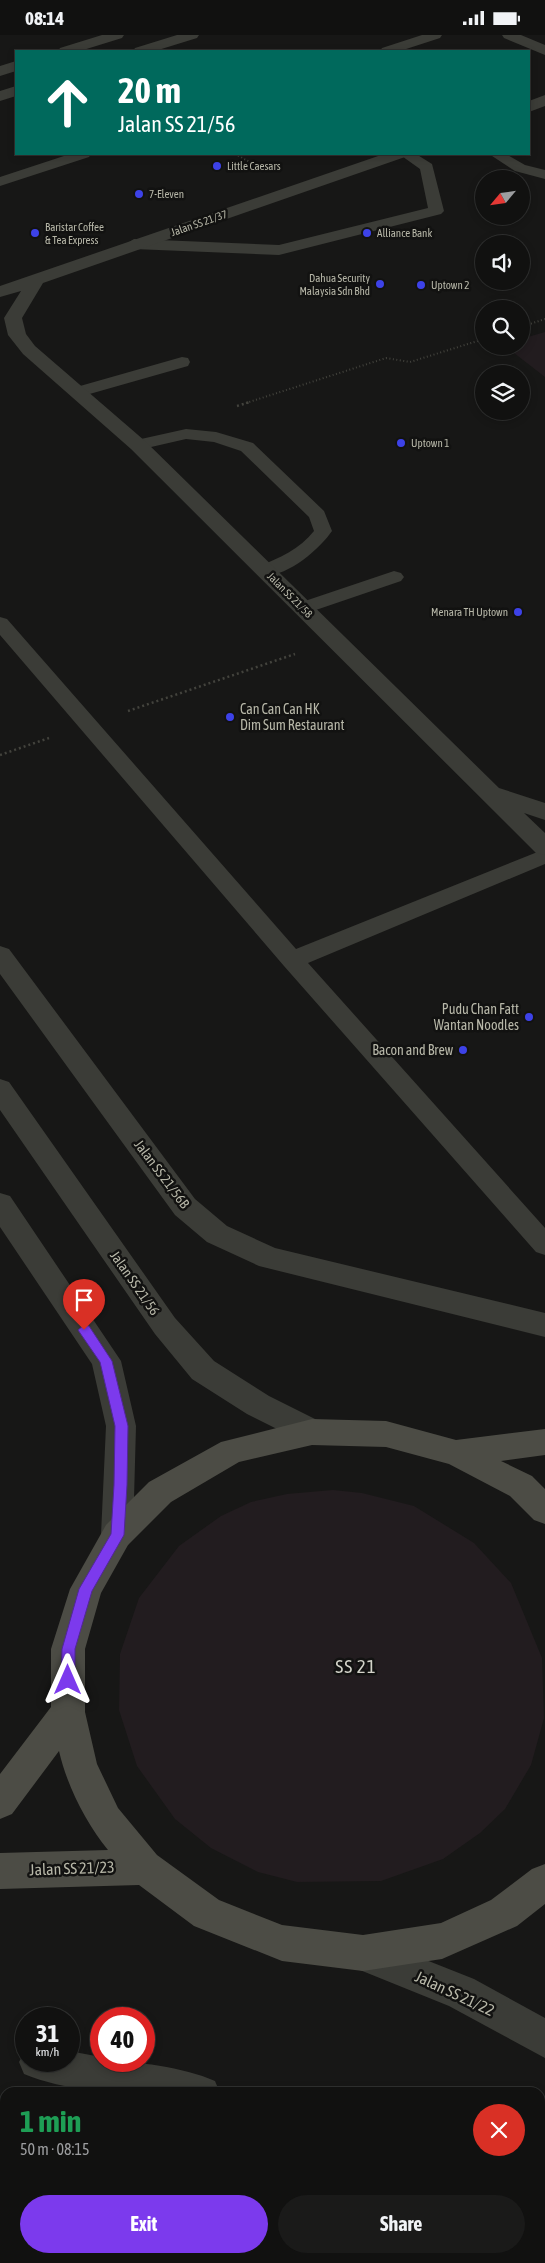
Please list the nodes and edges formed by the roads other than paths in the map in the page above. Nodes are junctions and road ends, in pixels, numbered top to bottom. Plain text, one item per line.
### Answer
1 (116, 35) edge
2 (192, 35) edge
3 (436, 35) edge
4 (509, 35) edge
5 (68, 50) edge
6 (143, 50) edge
7 (390, 50) edge
8 (545, 51) edge
9 (15, 66) edge
10 (0, 71) edge
11 (15, 91) edge
12 (0, 96) edge
13 (81, 155) edge
14 (396, 155) edge
15 (408, 155) edge
16 (498, 155) edge
17 (545, 175) edge
18 (0, 182) edge
19 (134, 244) junction
20 (38, 277) junction
21 (0, 292) edge
22 (0, 342) edge
23 (29, 350) junction
24 (182, 362) dead end
25 (79, 392) junction
26 (138, 445) junction
27 (266, 571) junction
28 (394, 577) dead end
29 (303, 608) junction
30 (0, 623) edge
31 (489, 791) junction
32 (545, 812) edge
33 (545, 847) edge
34 (545, 857) edge
35 (0, 955) edge
36 (292, 960) junction
37 (0, 1089) edge
38 (0, 1204) edge
39 (545, 1245) edge
40 (545, 1325) edge
41 (312, 1432) junction
42 (545, 1442) edge
43 (456, 1453) junction
44 (545, 1510) edge
45 (117, 1535) junction
46 (68, 1712) junction
47 (0, 1802) edge
48 (144, 1867) junction
49 (0, 1871) edge
50 (545, 1882) edge
51 (363, 1953) junction
52 (545, 2039) edge
53 (80, 2070) edge
54 (171, 2087) edge

1 - 5 street
2 - 6 street
3 - 7 lane
4 - 8 street
9 - 10 street
11 - 12 street
13 - 18 lane
14 - 19 street, Jalan SS 21/37
15 - 19 lane
16 - 17 lane
19 - 20 street, Jalan SS 21/37
20 - 21 street, Jalan SS 21/37
20 - 23 street, Jalan SS 21/58
22 - 23 street, Jalan SS 21/58
23 - 25 street, Jalan SS 21/58
24 - 25 lane
25 - 26 street, Jalan SS 21/58
26 - 27 street, Jalan SS 21/58
26 - 27 lane
27 - 29 street, Jalan SS 21/58
28 - 29 lane
29 - 31 street, Jalan SS 21/58
30 - 36 lane
31 - 32 street
31 - 33 street, Jalan SS 21/58
34 - 36 lane
35 - 40 street, Jalan SS 21/56B
36 - 39 lane
37 - 41 street, Jalan SS 21/56
38 - 45 street
41 - 43 street
41 - 45 street
42 - 43 street
43 - 44 street
45 - 46 street
46 - 47 street
46 - 48 street
48 - 49 street, Jalan SS 21/23
48 - 51 street
50 - 51 street
51 - 52 street, Jalan SS 21/22
53 - 54 lane

